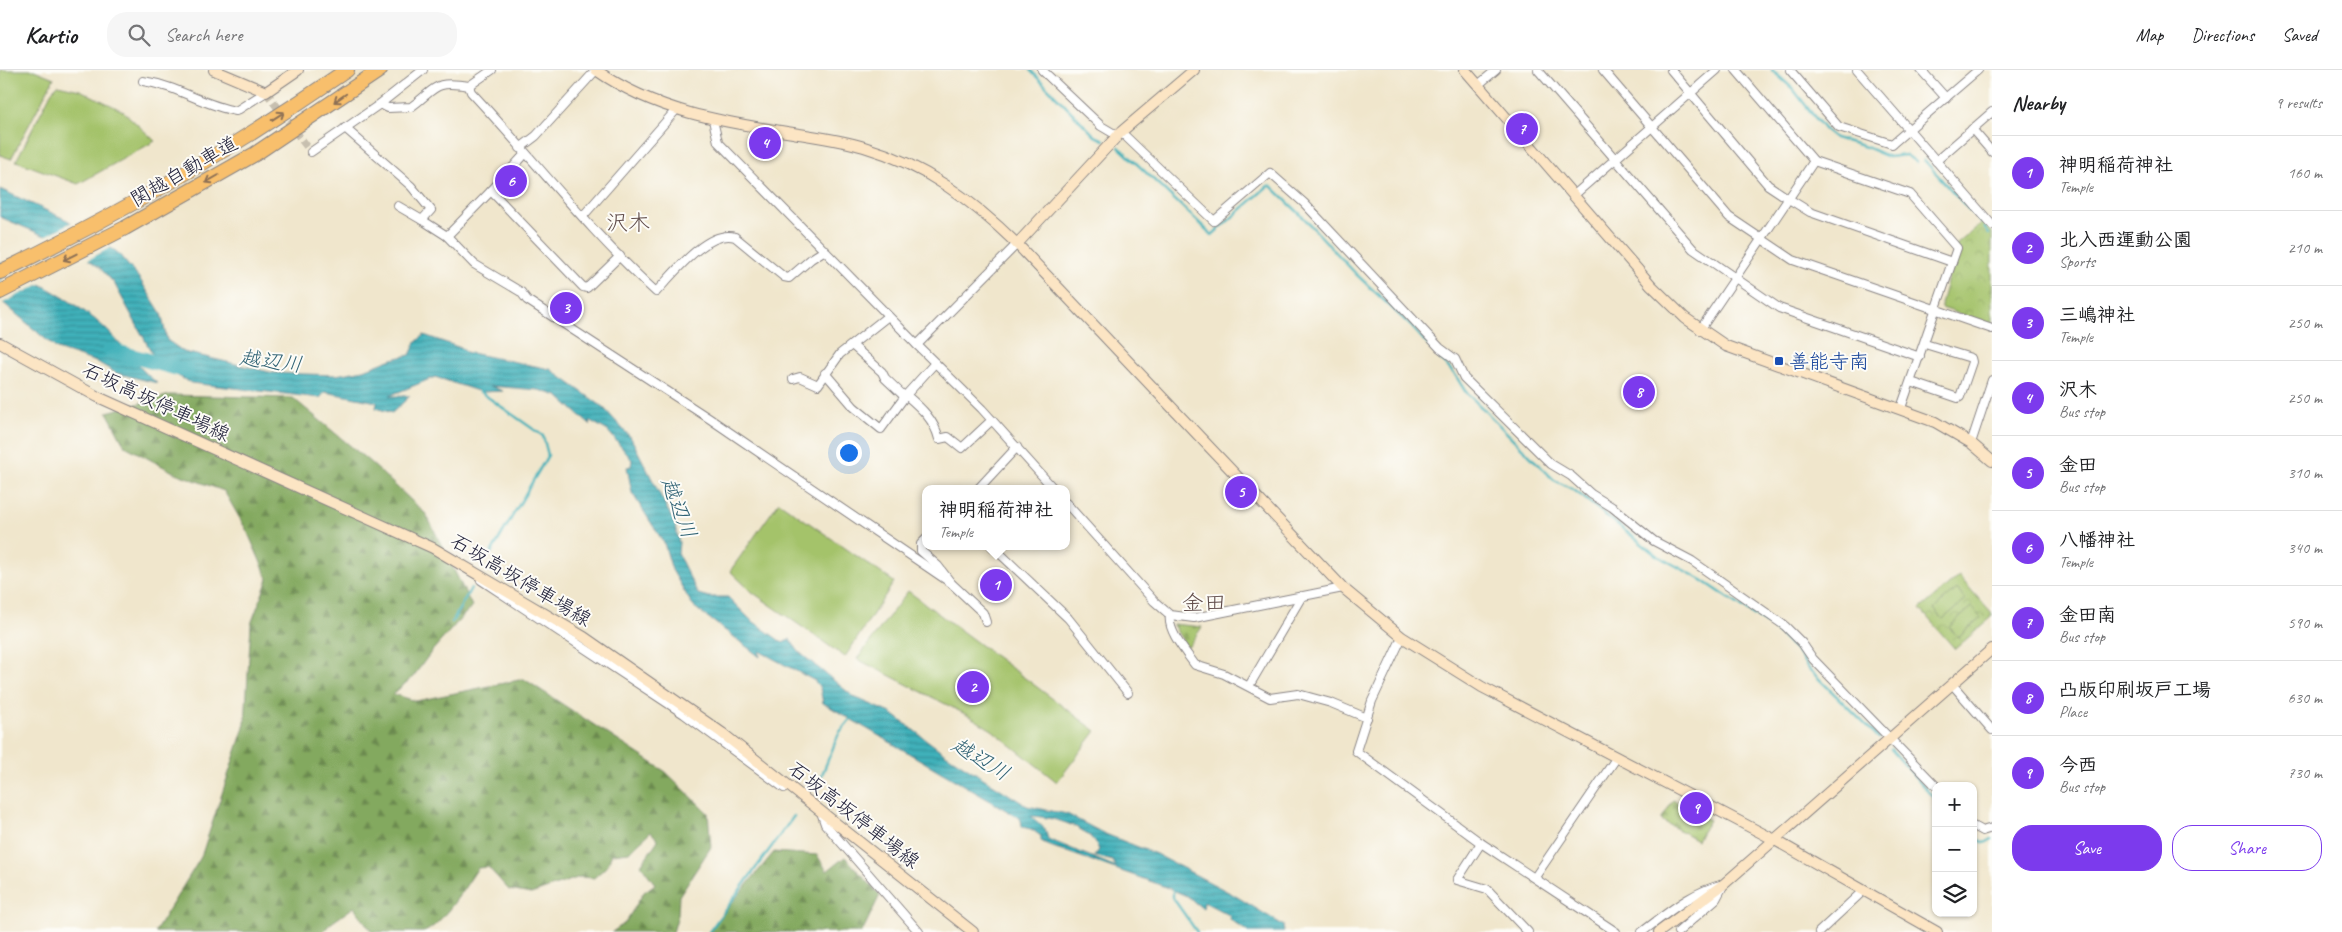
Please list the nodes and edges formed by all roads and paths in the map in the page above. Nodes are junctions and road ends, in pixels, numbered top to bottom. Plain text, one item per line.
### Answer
1 (214, 70) edge
2 (298, 70) edge
3 (347, 70) edge
4 (380, 70) edge
5 (423, 70) edge
6 (492, 70) edge
7 (1042, 70) edge
8 (1194, 70) edge
9 (1465, 70) edge
10 (1496, 70) edge
11 (1538, 70) edge
12 (1603, 70) edge
13 (1671, 70) edge
14 (1717, 70) edge
15 (1736, 70) edge
16 (1790, 70) edge
17 (1857, 70) edge
18 (1922, 70) edge
19 (1978, 70) edge
20 (601, 71) edge
21 (143, 81) dead end
22 (1478, 85) junction
23 (469, 86) junction
24 (266, 92) junction
25 (1690, 93) junction
26 (1946, 98) junction
27 (380, 104) junction
28 (676, 110) junction
29 (1992, 112) edge
30 (712, 120) junction
31 (1652, 126) junction
32 (345, 128) junction
33 (1972, 129) junction
34 (1909, 130) junction
35 (1119, 134) junction
36 (523, 151) junction
37 (311, 152) dead end
38 (1992, 152) edge
39 (1616, 158) junction
40 (1814, 161) junction
41 (1936, 161) junction
42 (491, 190) junction
43 (1573, 196) junction
44 (1789, 199) junction
45 (398, 206) dead end
46 (583, 216) junction
47 (422, 220) junction
48 (1992, 225) edge
49 (446, 236) junction
50 (1762, 239) junction
51 (1016, 244) junction
52 (825, 250) junction
53 (620, 256) junction
54 (1952, 262) junction
55 (0, 272) edge
56 (1735, 277) junction
57 (0, 292) edge
58 (1935, 310) junction
59 (888, 316) junction
60 (1992, 329) edge
61 (1700, 330) junction
62 (0, 343) edge
63 (1925, 344) junction
64 (852, 345) junction
65 (917, 345) junction
66 (1920, 357) junction
67 (935, 363) junction
68 (825, 373) junction
69 (793, 379) dead end
70 (1992, 380) edge
71 (1911, 382) junction
72 (905, 396) junction
73 (1901, 408) junction
74 (992, 420) junction
75 (1971, 443) junction
76 (1017, 448) junction
77 (1992, 461) edge
78 (982, 485) edge
79 (1050, 485) edge
80 (1070, 507) edge
81 (922, 543) edge
82 (996, 550) edge
83 (951, 583) junction
84 (1343, 588) junction
85 (1302, 596) junction
86 (1170, 614) junction
87 (986, 622) dead end
88 (1402, 637) junction
89 (1992, 649) edge
90 (1952, 684) junction
91 (1249, 686) junction
92 (1128, 693) dead end
93 (1367, 718) junction
94 (1992, 730) edge
95 (1890, 738) junction
96 (1617, 757) junction
97 (1932, 782) edge
98 (817, 807) junction
99 (1974, 827) edge
100 (1992, 828) edge
101 (1773, 839) junction
102 (1481, 843) junction
103 (1535, 877) junction
104 (1724, 884) junction
105 (1863, 891) junction
106 (919, 932) edge
107 (973, 932) edge
108 (1528, 932) edge
109 (1616, 932) edge
110 (1642, 932) edge
111 (1659, 932) edge
112 (1678, 932) edge
113 (1819, 932) edge
114 (1937, 932) edge

1 - 24 street
2 - 24 street
55 -> 3 highway, 関越自動車道
4 -> 57 highway, 関越自動車道
5 - 27 street
6 - 23 street
7 - 35 street
8 - 35 street
9 - 22 street
10 - 22 street
11 - 39 street
12 - 31 street
13 - 25 street
14 - 25 street
15 - 40 street
16 - 34 street
17 - 34 street
18 - 26 street
19 - 26 street
20 - 28 street
20 - 36 street
21 - 24 street
22 - 43 street
23 - 27 street
23 - 36 street
25 - 31 street
25 - 44 street
26 - 34 street
27 - 32 street
28 - 30 street
28 - 46 street
29 - 33 street
30 - 51 street
30 - 52 street
31 - 39 street
31 - 50 street
32 - 37 street
32 - 47 street
33 - 38 street
33 - 41 street
34 - 41 street
35 - 51 street
35 - 95 street
36 - 42 street
36 - 46 street
39 - 43 street
39 - 56 street
40 - 44 street
40 - 54 street
41 - 48 street
42 - 49 street
42 - 53 street
43 - 61 street
44 - 50 street
44 - 54 street
45 - 47 street
46 - 53 street
47 - 49 street
49 - 83 street
50 - 56 street
50 - 58 street
51 - 65 street
51 - 84 street
52 - 53 street
52 - 59 street
54 - 58 street
56 - 61 street
56 - 66 street
58 - 60 street
58 - 63 street
59 - 64 street
59 - 65 street
61 - 73 street
62 - 98 street, 石坂高坂停車場線
63 - 66 street
63 - 71 street
64 - 68 street
64 - 72 street
65 - 67 street
66 - 71 street
67 - 72 street
67 - 74 street
68 - 69 street
68 - 72 street
70 - 75 street
71 - 73 street
72 - 74 street
73 - 75 street
74 - 76 street
75 - 77 street
76 - 78 street
76 - 79 street
80 - 86 street
81 - 83 street
82 - 92 street
83 - 87 street
84 - 85 street
84 - 88 street
85 - 86 street
85 - 91 street
86 - 91 street
88 - 93 street
88 - 96 street
89 - 90 street
90 - 94 street
90 - 95 street
91 - 93 street
93 - 102 street
95 - 97 street
95 - 101 street
96 - 101 street
96 - 103 street
98 - 106 street
98 - 107 street, 石坂高坂停車場線
99 - 100 street
101 - 104 street
101 - 105 street
102 - 103 street
102 - 108 street
103 - 109 street
104 - 110 street
104 - 111 street
104 - 112 street
105 - 113 street
105 - 114 street

